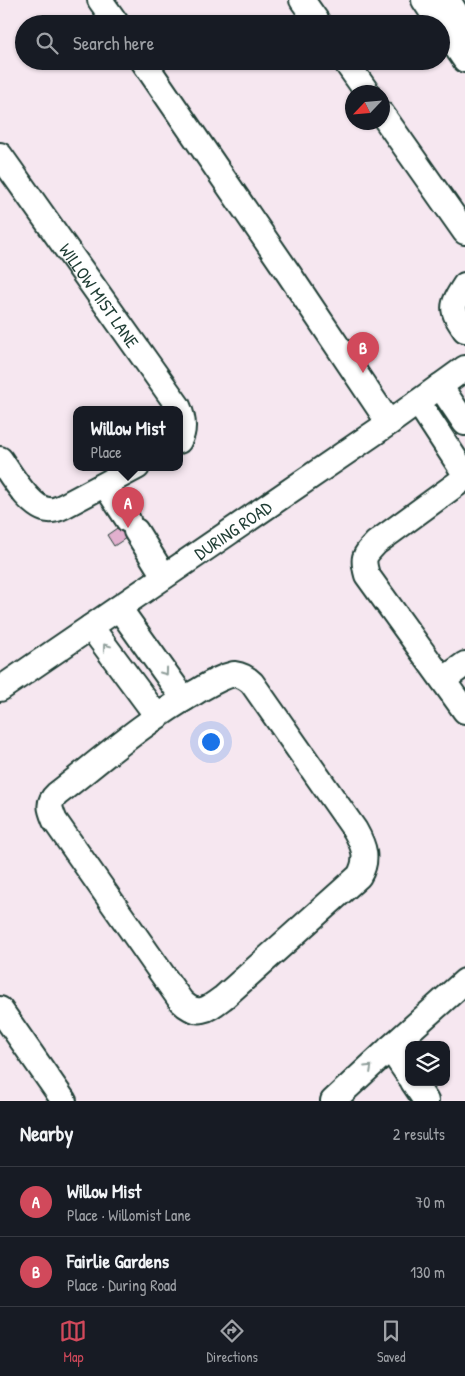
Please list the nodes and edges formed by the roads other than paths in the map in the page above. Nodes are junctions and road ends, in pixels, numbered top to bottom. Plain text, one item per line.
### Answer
1 (100, 0) edge
2 (302, 0) edge
3 (424, 0) edge
4 (448, 0) edge
5 (111, 15) edge
6 (313, 15) edge
7 (435, 15) edge
8 (465, 28) edge
9 (450, 38) edge
10 (465, 60) edge
11 (149, 70) edge
12 (351, 70) edge
13 (362, 85) edge
14 (390, 125) edge
15 (0, 155) edge
16 (465, 232) edge
17 (465, 285) edge
18 (465, 330) edge
19 (465, 368) edge
20 (440, 386) junction
21 (418, 402) junction
22 (178, 406) edge
23 (389, 423) junction
24 (465, 423) edge
25 (0, 459) edge
26 (130, 471) edge
27 (465, 474) edge
28 (465, 478) edge
29 (105, 485) junction
30 (164, 576) junction
31 (119, 608) junction
32 (91, 627) junction
33 (465, 664) edge
34 (443, 680) junction
35 (0, 689) edge
36 (184, 698) junction
37 (465, 711) edge
38 (157, 716) junction
39 (465, 981) edge
40 (0, 1009) edge
41 (390, 1048) junction
42 (405, 1070) edge
43 (416, 1086) edge
44 (64, 1101) edge
45 (333, 1101) edge
46 (426, 1101) edge

1 - 5 street
2 - 6 street
3 - 7 street
4 - 8 street
9 - 10 street
11 - 23 street
12 - 13 street
14 - 16 street
15 - 22 street, WILLOW MIST LANE
17 - 18 street
19 - 20 street, DURING ROAD
20 - 21 street, DURING ROAD
20 - 24 street
21 - 23 street, DURING ROAD
21 - 27 street
23 - 30 street, DURING ROAD
25 - 29 street
26 - 29 street
28 - 34 street
29 - 30 street
30 - 31 street, DURING ROAD
31 - 32 street, DURING ROAD
31 -> 36 street
32 - 35 street, DURING ROAD
38 -> 32 street
33 - 34 street
34 - 37 street
36 - 38 street
36 - 38 street
39 - 41 street
40 - 44 street
41 - 42 street
45 -> 41 street
43 - 46 street

